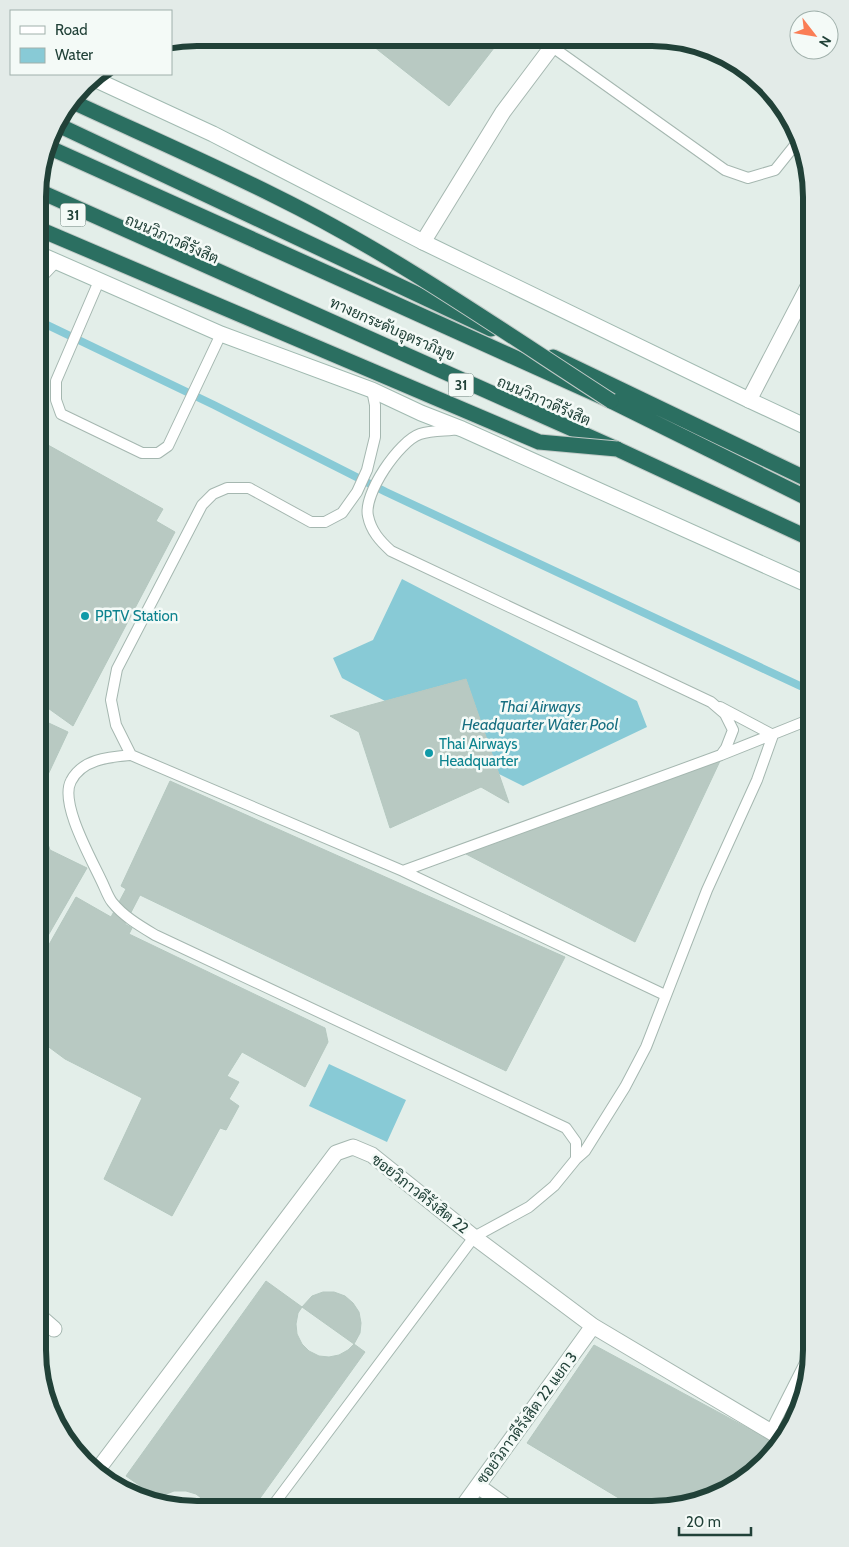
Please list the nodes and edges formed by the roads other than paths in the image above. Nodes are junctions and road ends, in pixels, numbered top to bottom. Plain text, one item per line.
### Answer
1 (552, 46) edge
2 (558, 46) edge
3 (100, 82) edge
4 (79, 105) edge
5 (64, 128) edge
6 (794, 146) edge
7 (54, 150) edge
8 (46, 194) edge
9 (46, 203) edge
10 (46, 232) edge
11 (423, 242) junction
12 (46, 257) edge
13 (56, 262) junction
14 (46, 273) edge
15 (99, 281) junction
16 (803, 298) edge
17 (221, 334) junction
18 (372, 390) junction
19 (749, 400) junction
20 (611, 401) junction
21 (803, 424) edge
22 (462, 429) junction
23 (617, 449) junction
24 (803, 477) edge
25 (803, 496) edge
26 (803, 535) edge
27 (803, 541) edge
28 (803, 582) edge
29 (711, 702) junction
30 (803, 723) edge
31 (773, 735) junction
32 (131, 754) junction
33 (721, 756) junction
34 (403, 871) junction
35 (665, 995) junction
36 (576, 1158) junction
37 (474, 1237) junction
38 (46, 1322) edge
39 (593, 1326) junction
40 (54, 1329) dead end
41 (800, 1378) edge
42 (778, 1431) edge
43 (776, 1436) edge
44 (101, 1465) edge
45 (478, 1486) junction
46 (276, 1501) edge
47 (467, 1501) edge
48 (499, 1501) edge

1 - 11 main road
2 - 6 lane
3 - 11 main road
4 - 20 highway, bridge
5 - 24 highway
7 - 20 highway, ทางยกระดับอุตราภิมุข, bridge
8 - 23 highway, ทางยกระดับอุตราภิมุข / 31
9 - 27 highway, ถนนวิภาวดีรังสิต / 31
10 - 23 highway, bridge
11 - 19 main road
12 - 13 main road
13 - 14 lane
13 - 15 main road
15 - 17 main road
15 - 17 lane
16 - 19 main road
17 - 18 main road
18 - 22 main road
18 - 32 lane
19 - 21 main road
20 - 25 highway, ทางยกระดับอุตราภิมุข
22 - 28 main road
22 - 29 lane
23 - 26 highway, ทางยกระดับอุตราภิมุข / 31
29 - 31 lane
29 - 33 lane
30 - 31 lane
31 - 33 lane
31 - 35 lane
32 - 34 lane
32 - 36 lane
33 - 34 lane
34 - 35 lane
35 - 36 lane
36 - 37 lane
37 - 39 main road, ซอยวิภาวดีรังสิต 22
37 - 44 main road, ซอยวิภาวดีรังสิต 22
37 - 46 lane
38 - 40 main road
39 - 43 main road, ซอยวิภาวดีรังสิต 22
39 - 45 main road, ซอยวิภาวดีรังสิต 22 แยก 3
41 - 42 lane
45 - 47 main road, ซอยวิภาวดีรังสิต 22 แยก 3
45 - 48 main road

